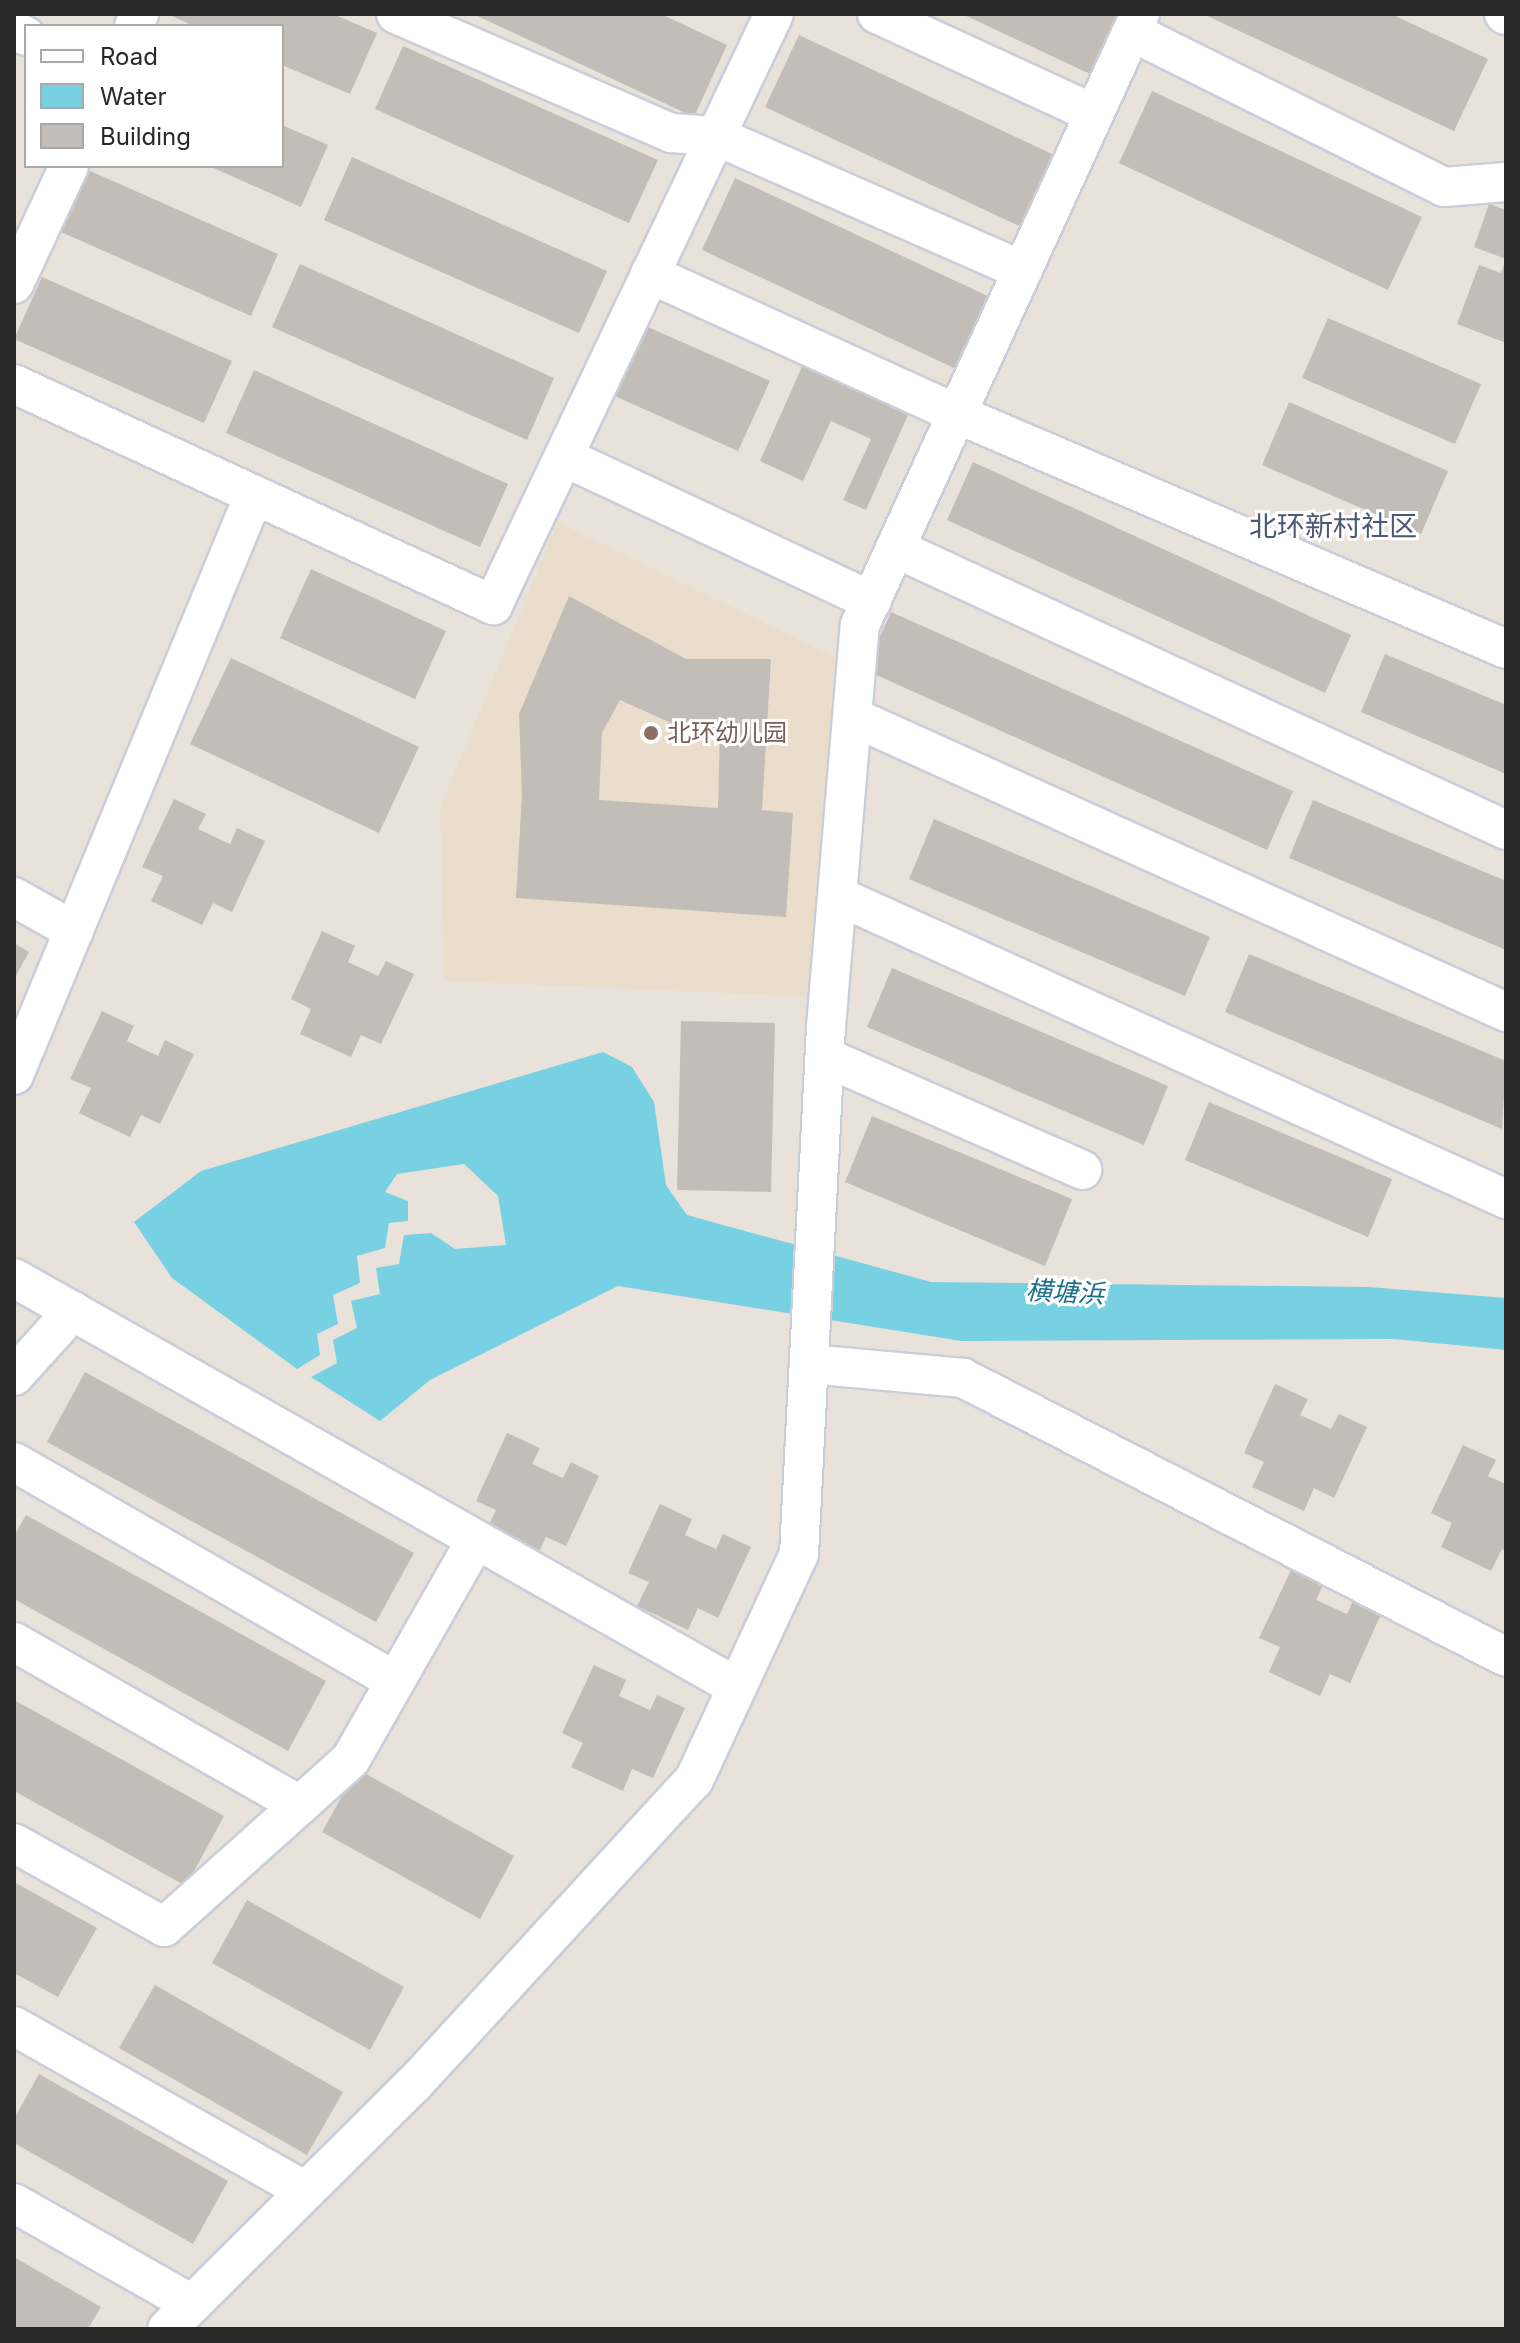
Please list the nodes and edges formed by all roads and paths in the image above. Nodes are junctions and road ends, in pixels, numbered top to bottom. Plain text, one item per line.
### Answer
1 (396, 14) edge
2 (774, 14) edge
3 (877, 14) edge
4 (1136, 23) edge
5 (1094, 114) junction
6 (716, 136) junction
7 (68, 168) edge
8 (1506, 182) edge
9 (1023, 271) junction
10 (650, 274) junction
11 (14, 284) edge
12 (14, 384) edge
13 (957, 414) junction
14 (564, 457) junction
15 (254, 495) junction
16 (895, 548) junction
17 (872, 601) junction
18 (1506, 649) edge
19 (853, 717) junction
20 (1506, 830) edge
21 (838, 896) junction
22 (14, 897) edge
23 (74, 931) junction
24 (1506, 1012) edge
25 (825, 1057) junction
26 (15, 1069) edge
27 (1082, 1170) dead end
28 (1506, 1199) edge
29 (14, 1278) edge
30 (73, 1311) junction
31 (809, 1364) junction
32 (14, 1376) edge
33 (14, 1462) edge
34 (476, 1540) junction
35 (14, 1642) edge
36 (1506, 1657) edge
37 (395, 1681) junction
38 (737, 1687) junction
39 (300, 1805) junction
40 (14, 1843) edge
41 (14, 2026) edge
42 (306, 2191) junction
43 (14, 2203) edge
44 (180, 2316) edge

1 - 6 lane
2 - 6 lane
3 - 5 lane
4 - 5 lane
4 - 8 lane
5 - 9 lane
6 - 9 lane
6 - 10 lane
7 - 11 lane
9 - 13 lane
10 - 13 lane
10 - 14 lane
12 - 15 lane
13 - 16 lane
13 - 18 lane
14 - 15 lane
14 - 17 lane
15 - 23 lane
16 - 17 lane
16 - 20 lane
17 - 19 lane
19 - 21 lane
19 - 24 lane
21 - 25 lane
21 - 28 lane
22 - 23 lane
23 - 26 lane
25 - 27 lane
25 - 31 lane
29 - 30 lane
30 - 32 lane
30 - 34 lane
31 - 36 lane
31 - 38 lane
33 - 37 lane
34 - 37 lane
34 - 38 lane
35 - 39 lane
37 - 39 lane
38 - 42 lane
39 - 40 lane
41 - 42 lane
42 - 44 lane
43 - 44 lane

